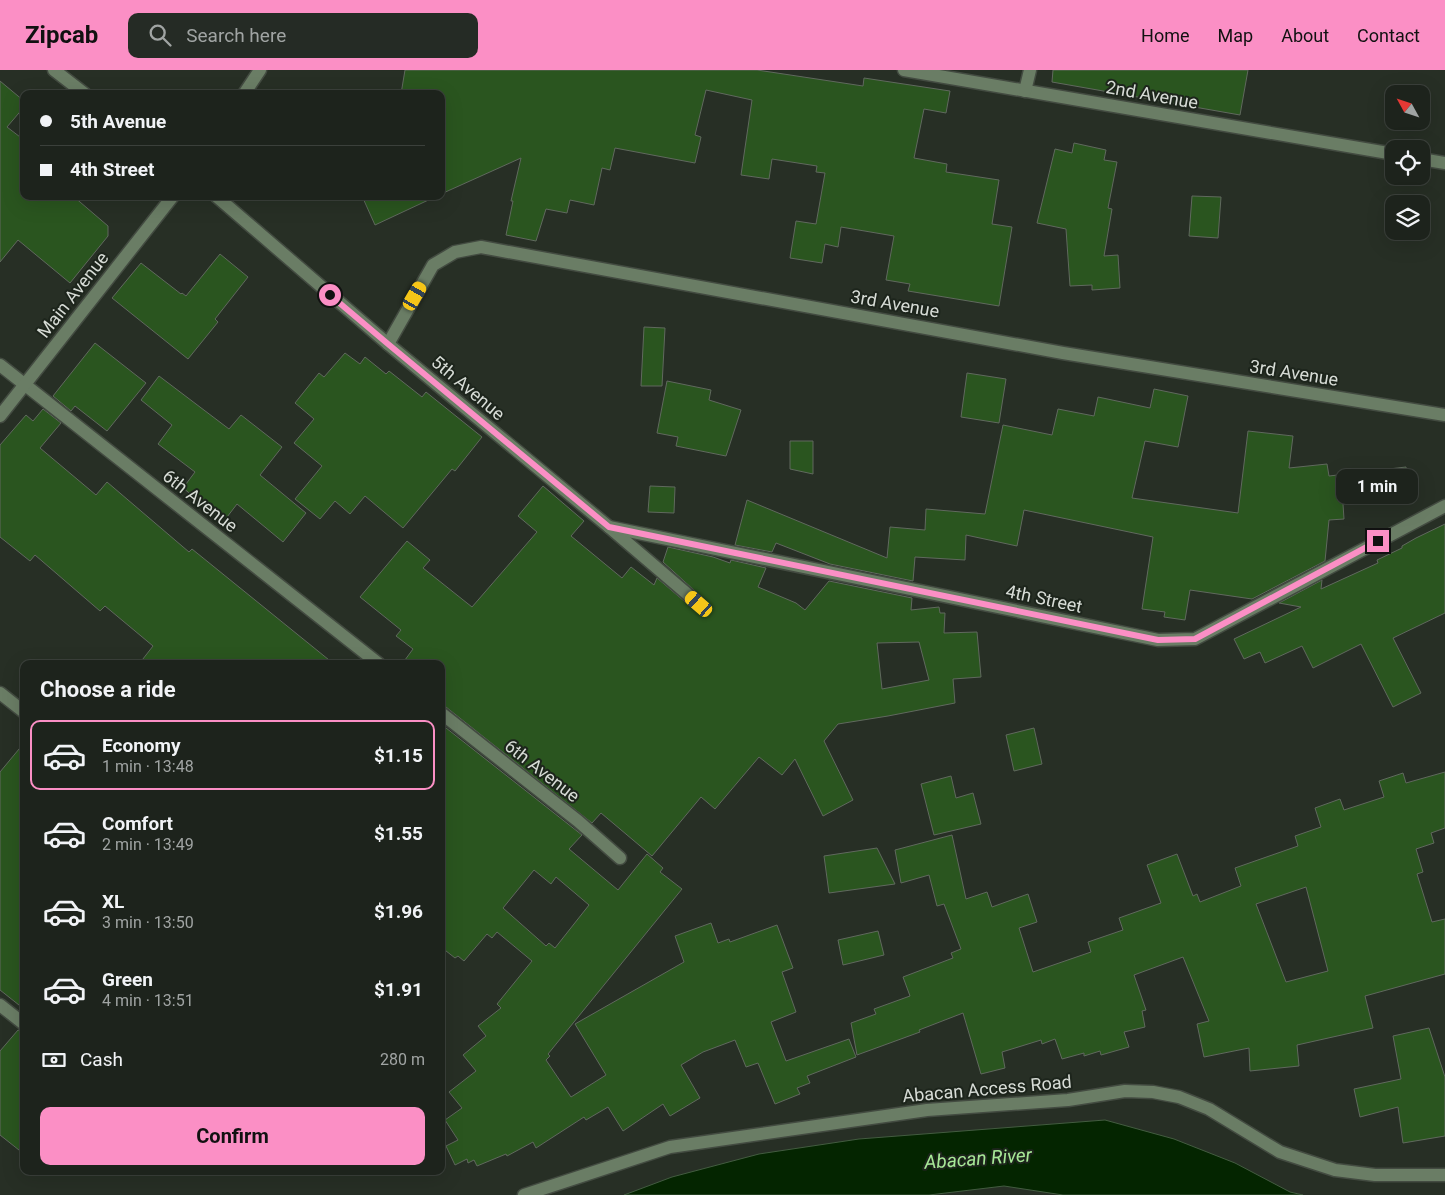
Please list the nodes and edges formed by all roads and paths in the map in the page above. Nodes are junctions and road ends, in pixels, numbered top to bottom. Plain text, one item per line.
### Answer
1 (54, 70) edge
2 (260, 70) edge
3 (904, 70) edge
4 (1030, 70) edge
5 (80, 90) edge
6 (247, 90) edge
7 (1025, 91) junction
8 (1385, 152) edge
9 (1430, 160) edge
10 (1445, 163) edge
11 (170, 200) edge
12 (221, 200) edge
13 (388, 344) junction
14 (0, 365) edge
15 (25, 384) junction
16 (1445, 415) edge
17 (0, 416) edge
18 (1445, 506) edge
19 (609, 527) junction
20 (699, 604) dead end
21 (374, 660) edge
22 (0, 693) edge
23 (20, 709) edge
24 (445, 716) edge
25 (620, 858) dead end
26 (0, 1005) edge
27 (20, 1021) edge
28 (1445, 1174) edge
29 (524, 1195) edge

1 - 5 street
2 - 6 street
3 - 7 street, 2nd Avenue
4 - 7 street
7 - 8 street, 2nd Avenue
9 - 10 street
11 - 15 street, Main Avenue
12 - 13 street, 5th Avenue
13 - 16 street, 3rd Avenue
13 - 19 street, 5th Avenue
14 - 15 street, 6th Avenue
15 - 17 street, Main Avenue
15 - 21 street, 6th Avenue
18 - 19 street, 4th Street
19 - 20 street, 5th Avenue
22 - 23 street
24 - 25 street, 6th Avenue
26 - 27 street
28 - 29 street, Abacan Access Road

